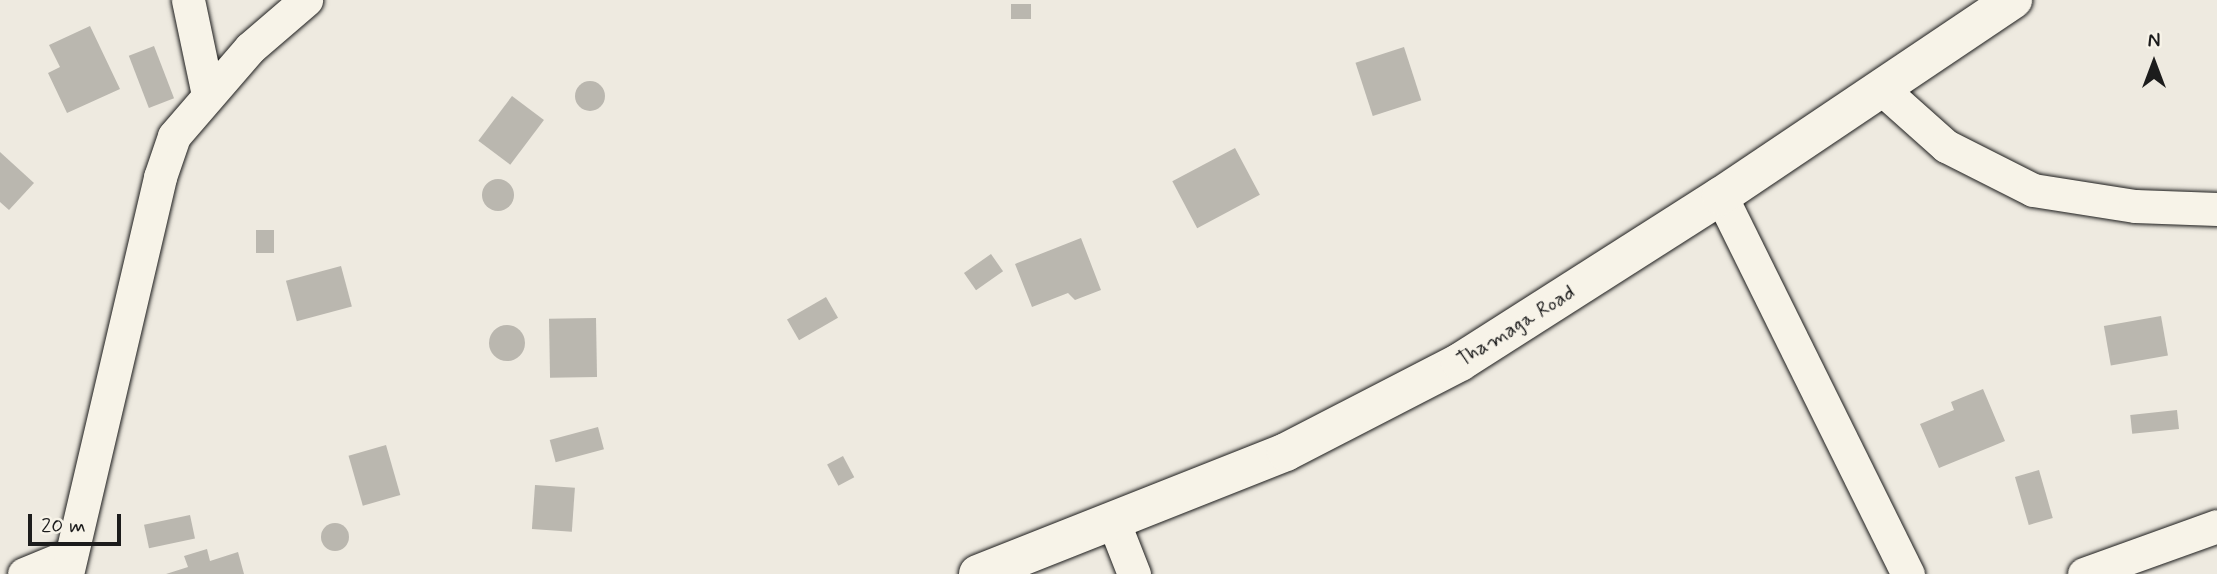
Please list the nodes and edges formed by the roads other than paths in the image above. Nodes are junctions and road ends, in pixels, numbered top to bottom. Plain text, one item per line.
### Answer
1 (188, 0) edge
2 (306, 0) edge
3 (2013, 0) edge
4 (1882, 89) junction
5 (208, 95) junction
6 (1721, 196) junction
7 (2217, 209) edge
8 (1114, 523) junction
9 (2217, 526) edge
10 (68, 564) edge
11 (24, 574) edge
12 (978, 574) edge
13 (1134, 574) edge
14 (1908, 574) edge
15 (2084, 574) edge

1 - 5 street
2 - 5 street
3 - 4 main road, Thamaga Road
4 - 6 main road, Thamaga Road
4 - 7 street
5 - 10 street
6 - 8 main road, Thamaga Road
6 - 14 street
8 - 12 main road, Thamaga Road
8 - 13 street
9 - 15 street
10 - 11 street

